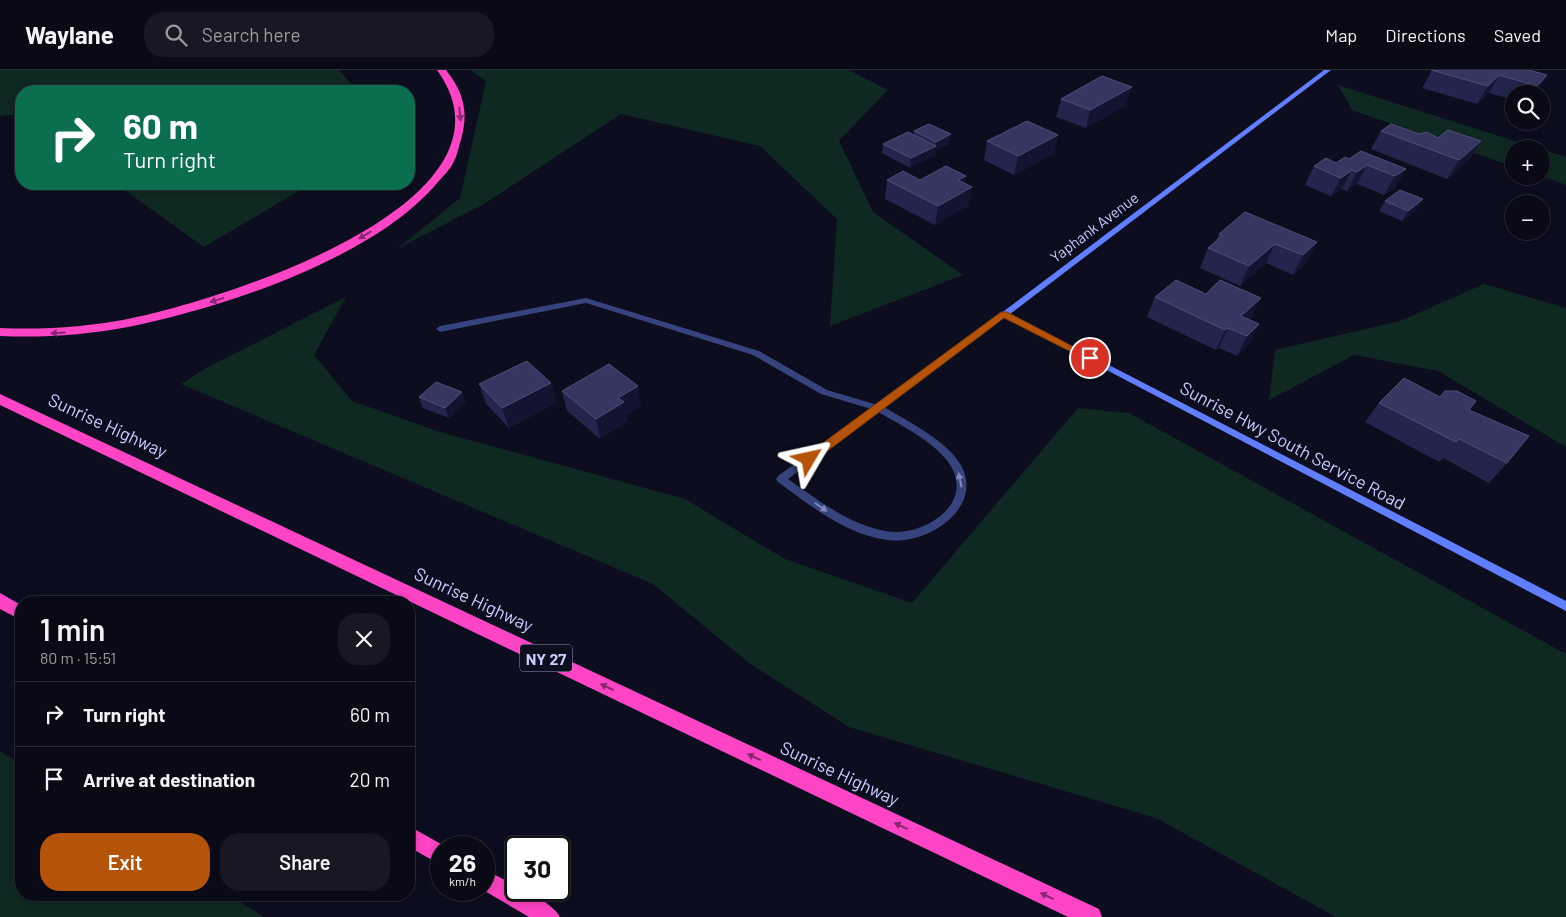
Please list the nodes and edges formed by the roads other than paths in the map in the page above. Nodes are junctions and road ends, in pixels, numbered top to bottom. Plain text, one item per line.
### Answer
1 (441, 70) edge
2 (1328, 70) edge
3 (1004, 314) junction
4 (440, 330) dead end
5 (0, 332) edge
6 (0, 399) edge
7 (878, 408) junction
8 (415, 596) edge
9 (415, 596) edge
10 (0, 600) edge
11 (1566, 606) edge
12 (15, 609) edge
13 (415, 840) edge
14 (430, 848) edge
15 (495, 885) edge
16 (549, 917) edge
17 (1091, 917) edge

1 -> 5 highway
2 - 3 street, Yaphank Avenue
3 - 7 street, Yaphank Avenue
3 - 11 street, Sunrise Hwy South Service Road
4 - 7 street
9 -> 6 highway, Sunrise Highway / NY 27
7 -> 7 street, Yaphank Avenue
17 -> 8 highway, Sunrise Highway / NY 27
10 - 12 highway
13 - 14 highway
15 - 16 highway

